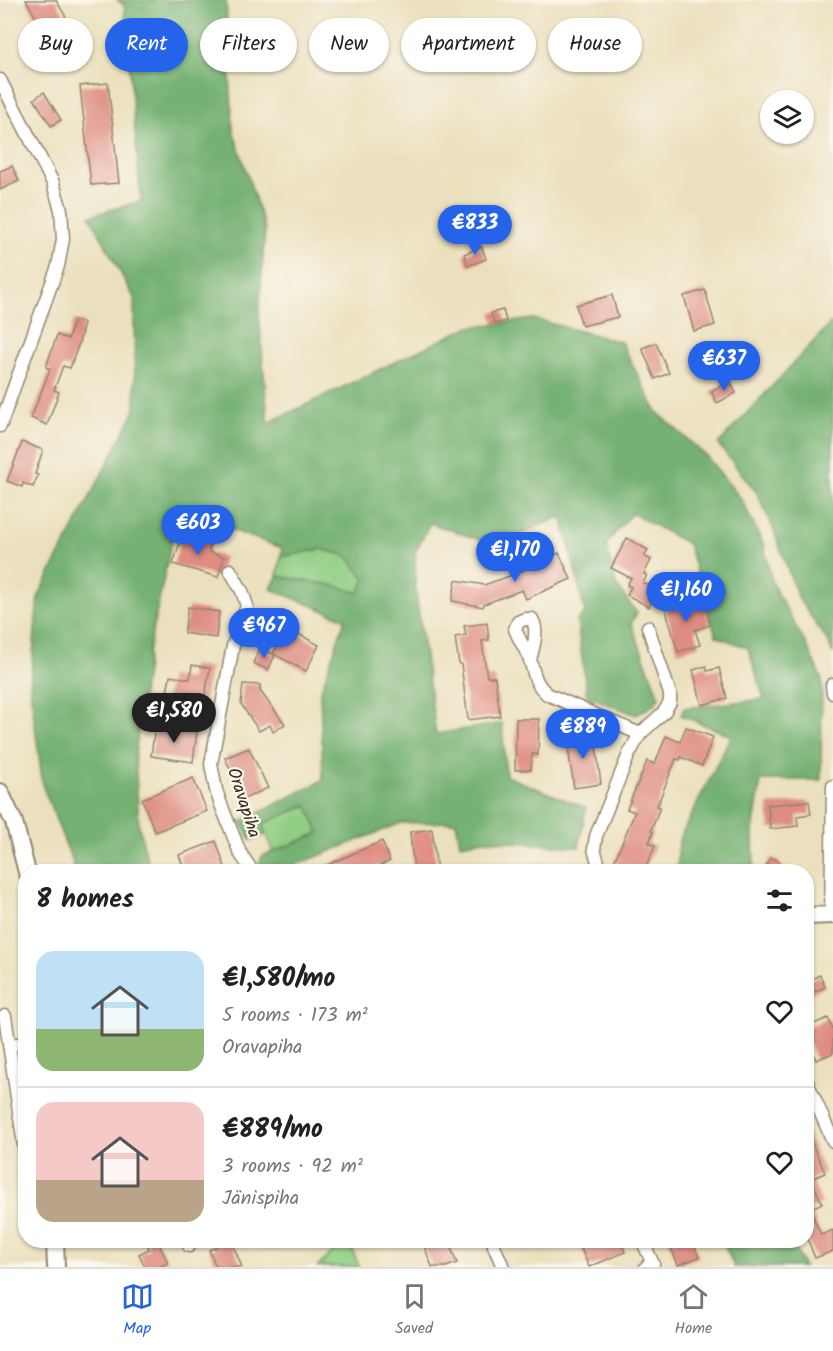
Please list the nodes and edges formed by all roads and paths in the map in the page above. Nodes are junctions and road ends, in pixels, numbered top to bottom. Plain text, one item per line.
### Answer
1 (0, 80) edge
2 (0, 426) edge
3 (230, 570) dead end
4 (648, 627) dead end
5 (530, 660) dead end
6 (640, 734) junction
7 (833, 786) edge
8 (0, 792) edge
9 (25, 864) edge
10 (248, 864) edge
11 (599, 864) edge
12 (832, 915) edge
13 (814, 916) edge
14 (4, 1016) dead end
15 (18, 1044) edge
16 (9, 1045) junction
17 (814, 1098) edge
18 (18, 1105) edge
19 (833, 1141) edge
20 (55, 1248) edge
21 (495, 1248) edge
22 (645, 1248) edge
23 (56, 1267) edge
24 (502, 1267) edge
25 (646, 1267) edge

1 - 2 street
3 - 10 street, Oravapiha
4 - 6 street
5 - 6 street
6 - 11 street
7 - 12 street
8 - 9 street
12 - 13 street
14 - 16 street
15 - 16 street
16 - 18 street
17 - 19 street
20 - 23 street
21 - 24 street
22 - 25 street

